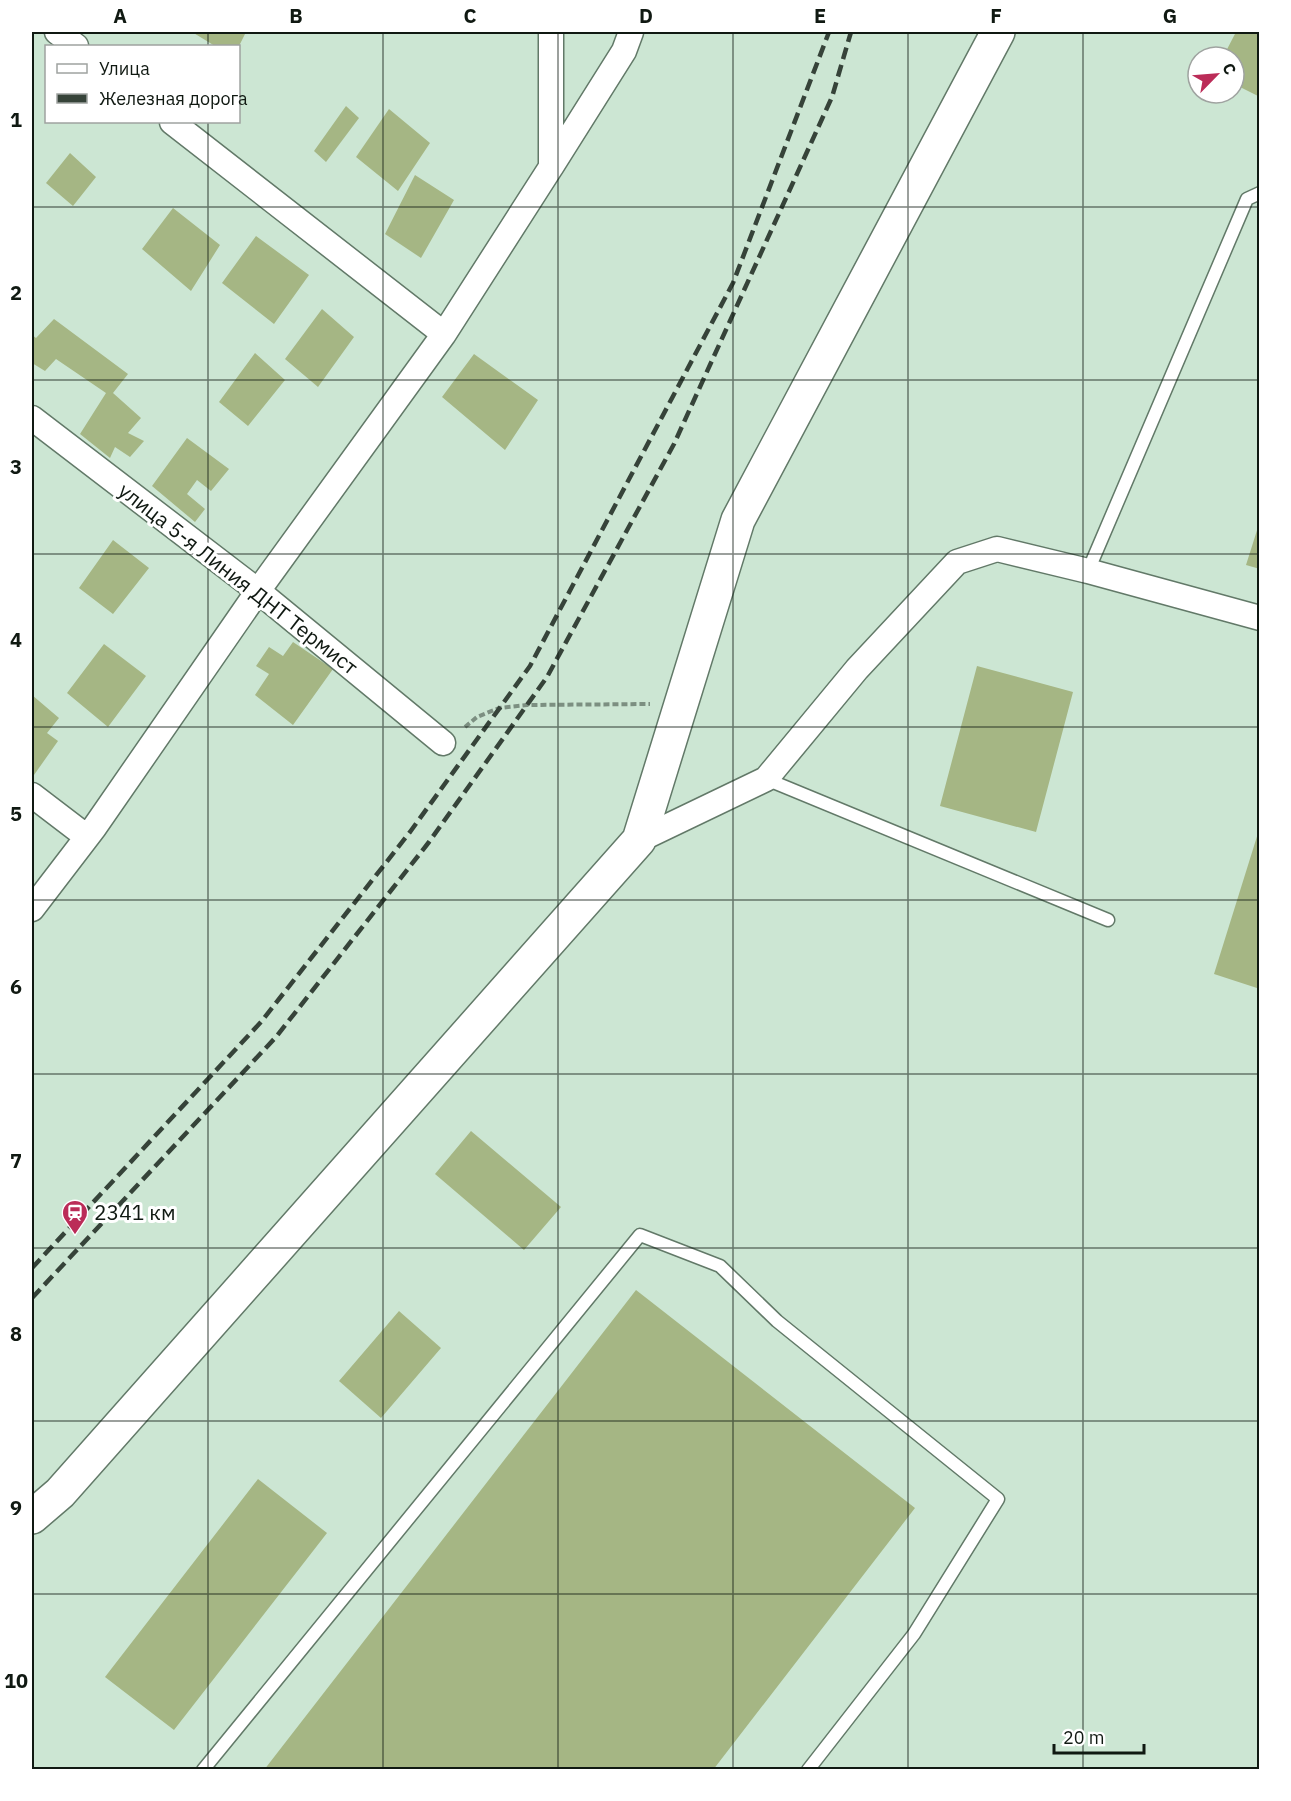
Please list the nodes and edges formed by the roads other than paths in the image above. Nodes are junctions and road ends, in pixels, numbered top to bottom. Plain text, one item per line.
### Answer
1 (57, 32) edge
2 (551, 32) edge
3 (632, 32) edge
4 (998, 32) edge
5 (75, 45) edge
6 (173, 123) edge
7 (551, 167) junction
8 (1260, 193) edge
9 (444, 334) junction
10 (32, 418) edge
11 (1088, 571) junction
12 (258, 591) junction
13 (1260, 618) edge
14 (443, 743) road end
15 (766, 778) junction
16 (32, 795) edge
17 (87, 837) junction
18 (639, 840) junction
19 (32, 909) edge
20 (1108, 921) dead end
21 (32, 1517) edge
22 (203, 1770) edge
23 (808, 1770) edge

1 - 5 street
2 - 7 street
3 - 7 street
4 - 18 street
6 - 9 street
7 - 9 street
8 - 11 lane
9 - 12 street
10 - 12 street, улица 5-я Линия ДНТ Термист
11 - 13 street
11 - 15 street
12 - 14 street, улица 5-я Линия ДНТ Термист
12 - 17 street
15 - 18 street
15 - 20 lane
16 - 17 street
17 - 19 street
18 - 21 street
22 - 23 lane

